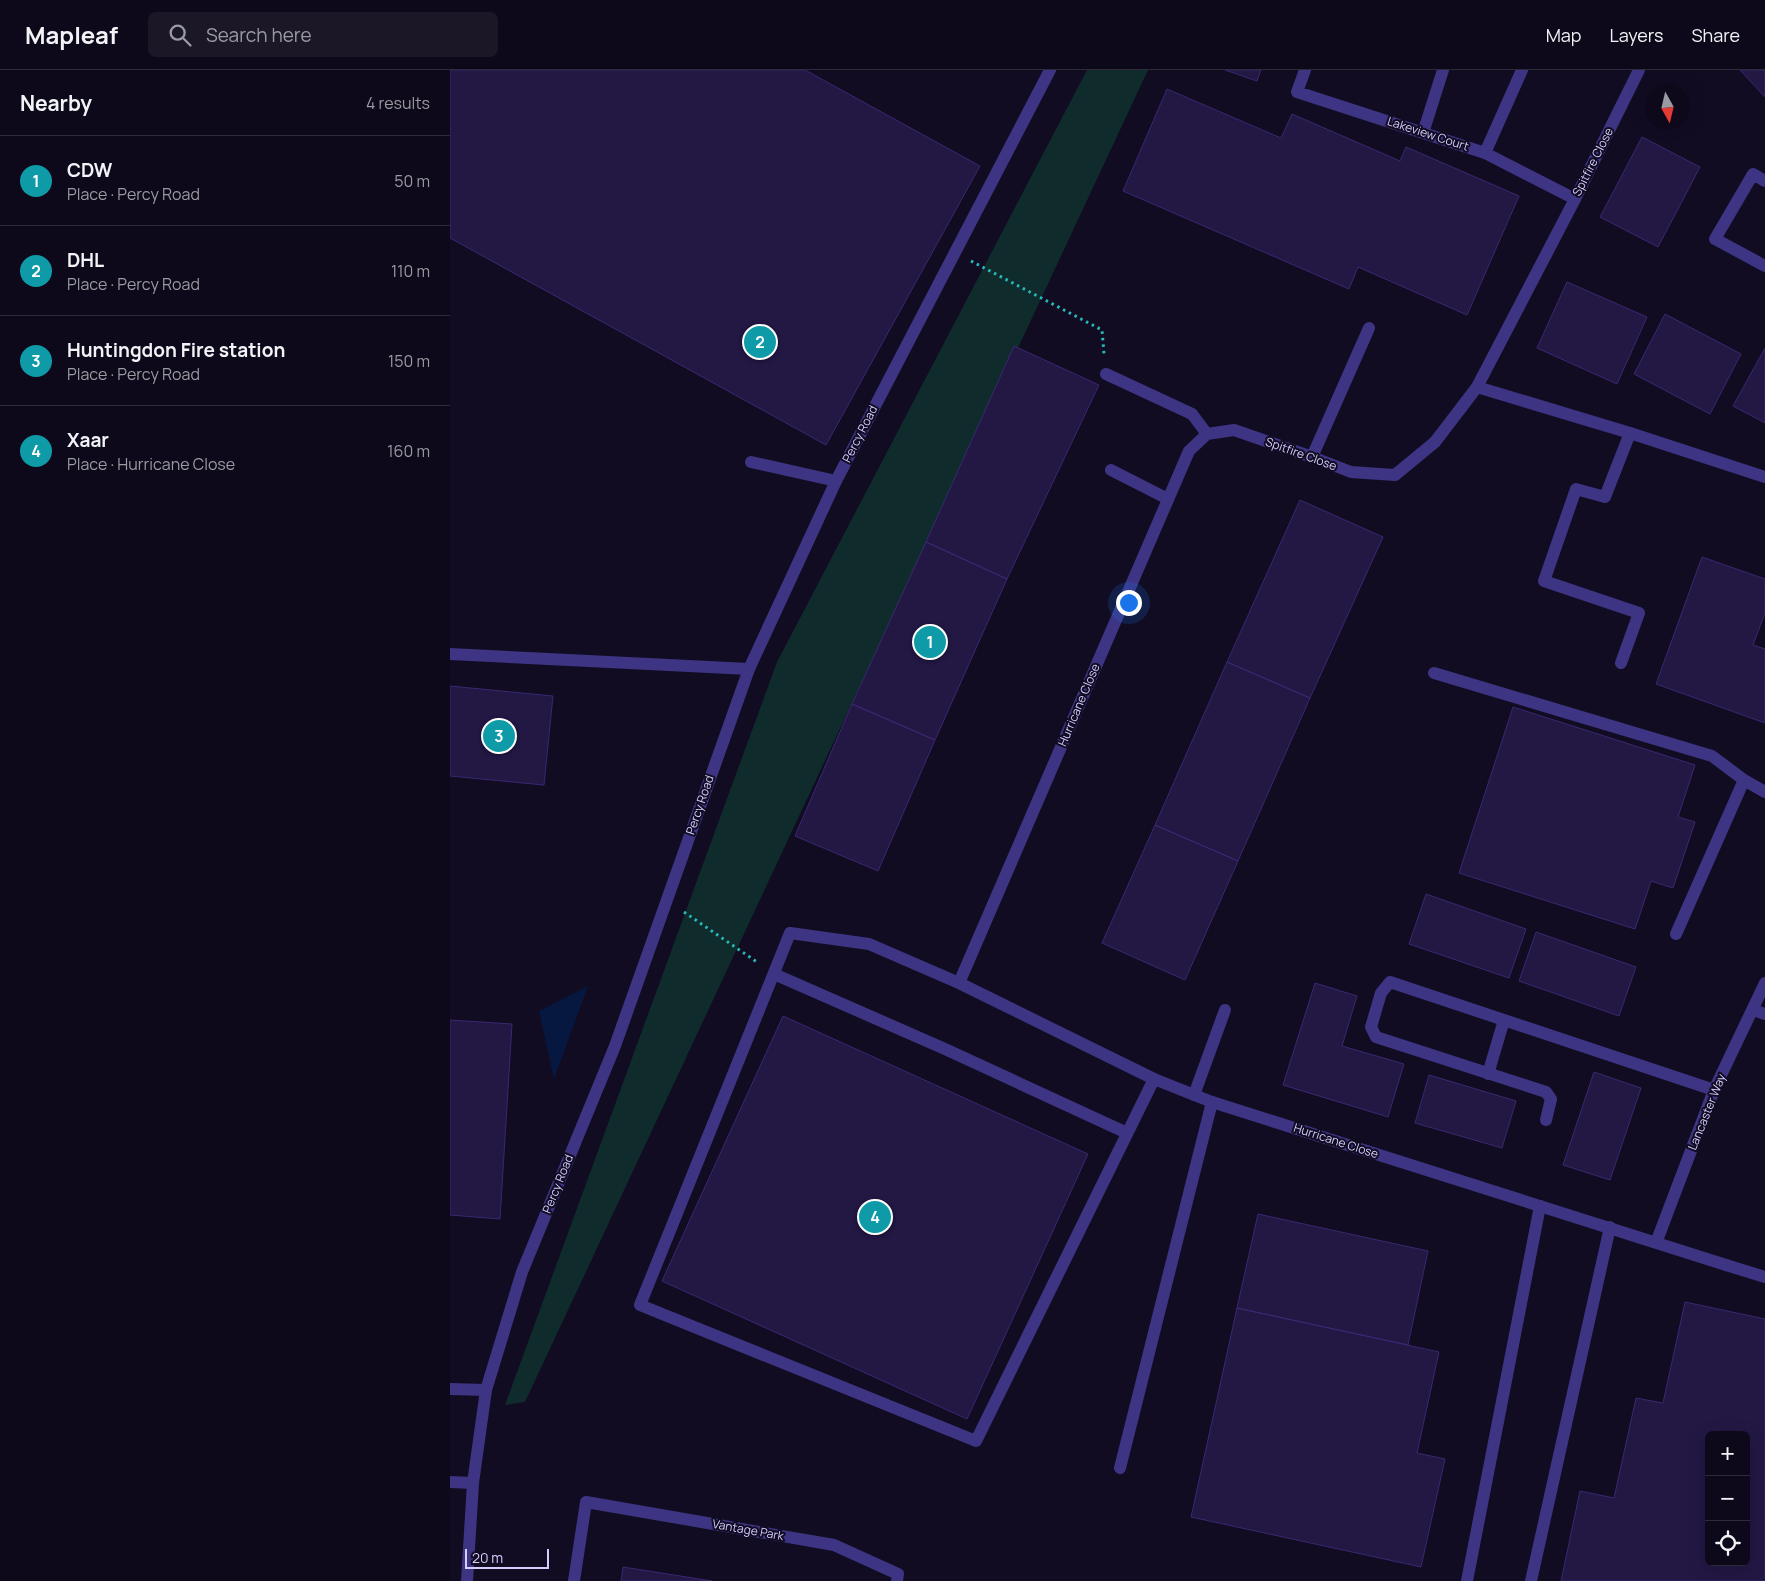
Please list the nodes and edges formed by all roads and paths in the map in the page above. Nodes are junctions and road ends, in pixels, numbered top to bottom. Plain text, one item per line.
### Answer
1 (1050, 70) edge
2 (1305, 70) edge
3 (1442, 70) edge
4 (1522, 70) edge
5 (1639, 70) edge
6 (1423, 133) junction
7 (1485, 152) junction
8 (1765, 181) edge
9 (1575, 199) junction
10 (954, 252) junction
11 (1765, 266) edge
12 (1370, 328) dead end
13 (1106, 374) joint
14 (1477, 387) junction
15 (1630, 433) junction
16 (1207, 434) junction
17 (1312, 457) junction
18 (751, 462) dead end
19 (1111, 470) dead end
20 (1765, 477) edge
21 (836, 481) junction
22 (1168, 499) junction
23 (450, 654) edge
24 (1621, 663) dead end
25 (749, 669) junction
26 (1434, 673) dead end
27 (1744, 780) junction
28 (1765, 792) edge
29 (667, 900) junction
30 (1676, 934) dead end
31 (774, 974) junction
32 (959, 982) junction
33 (1765, 983) edge
34 (1225, 1010) dead end
35 (1759, 1012) edge
36 (1504, 1020) junction
37 (1488, 1074) junction
38 (1154, 1079) junction
39 (1714, 1090) junction
40 (1194, 1095) junction
41 (1212, 1102) junction
42 (1546, 1120) dead end
43 (1127, 1134) junction
44 (1540, 1206) junction
45 (1610, 1227) junction
46 (1656, 1243) junction
47 (1765, 1277) edge
48 (450, 1389) edge
49 (486, 1390) junction
50 (1120, 1468) dead end
51 (450, 1482) edge
52 (474, 1483) junction
53 (467, 1581) edge
54 (574, 1581) edge
55 (897, 1581) edge
56 (1467, 1581) edge
57 (1531, 1581) edge

1 - 10 street, Percy Road
2 - 6 street, Lakeview Court
3 - 6 street
4 - 7 street
5 - 9 street, Spitfire Close
6 - 7 street, Lakeview Court
7 - 9 street, Lakeview Court
8 - 11 street
9 - 14 street, Spitfire Close
10 - 13 path
10 - 21 street, Percy Road
12 - 17 street
13 - 16 street
14 - 15 street
14 - 17 street, Spitfire Close
15 - 20 street
15 - 24 street
16 - 17 street, Spitfire Close
16 - 22 street, Hurricane Close
18 - 21 street
19 - 22 street
21 - 25 street, Percy Road
22 - 32 street, Hurricane Close
23 - 25 street
25 - 29 street, Percy Road
26 - 27 street
27 - 28 street
27 - 30 street
29 - 31 path
29 - 49 street, Percy Road
31 - 32 street, Hurricane Close
31 - 43 street
31 - 43 street
32 - 38 street, Hurricane Close
33 - 35 street, Lancaster Way
34 - 40 street
35 - 39 street, Lancaster Way
36 - 37 street
36 - 37 street
36 - 39 street
37 - 42 street
38 - 40 street, Hurricane Close
38 - 43 street
39 - 46 street, Lancaster Way
40 - 41 street, Hurricane Close
41 - 44 street, Hurricane Close
41 - 50 street
44 - 45 street, Hurricane Close
44 - 56 street
45 - 46 street, Hurricane Close
45 - 57 street
46 - 47 street, Hurricane Close
48 - 49 street
49 - 52 street, Percy Road
51 - 52 street
52 - 53 street, Percy Road
54 - 55 street, Vantage Park

